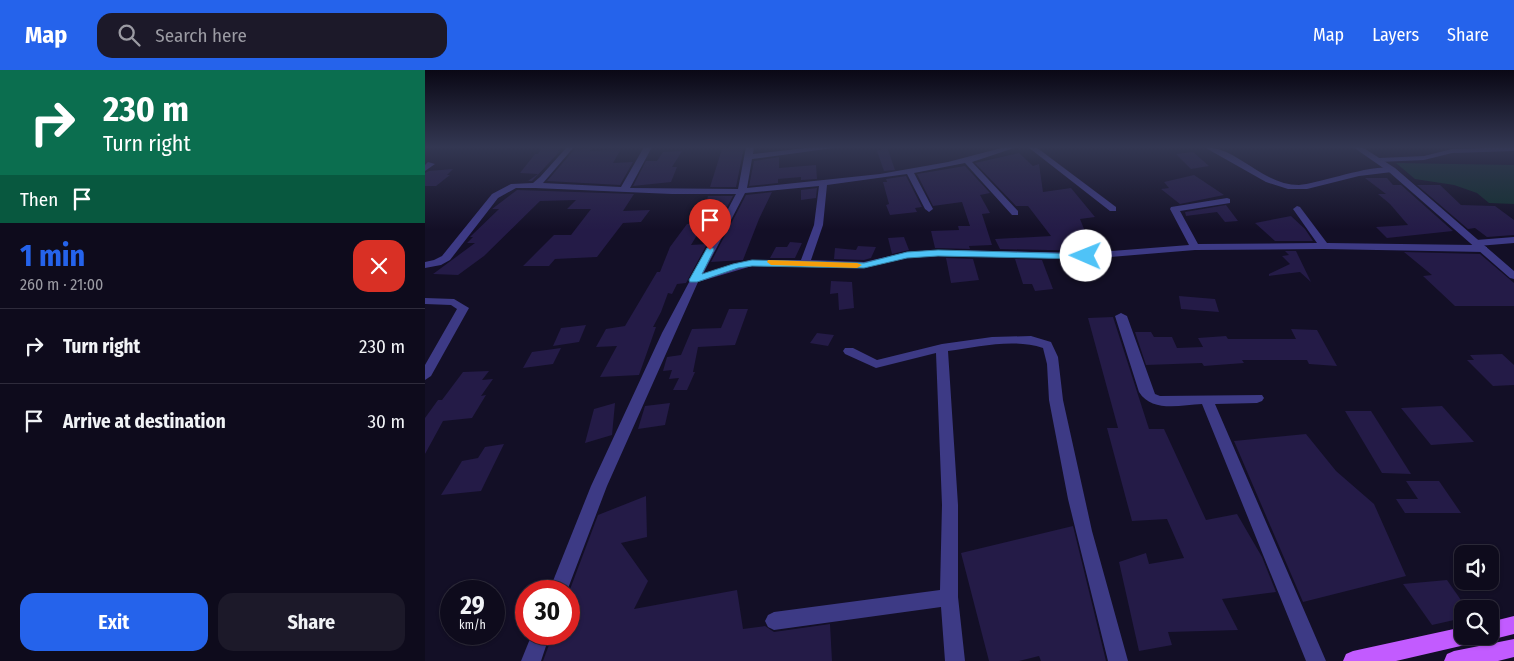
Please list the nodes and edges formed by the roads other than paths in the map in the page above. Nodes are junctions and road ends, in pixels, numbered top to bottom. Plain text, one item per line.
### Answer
1 (546, 175) edge
2 (633, 175) edge
3 (745, 175) edge
4 (891, 175) edge
5 (910, 175) edge
6 (979, 175) edge
7 (1067, 175) edge
8 (1260, 175) edge
9 (1356, 175) edge
10 (1397, 175) edge
11 (539, 182) junction
12 (823, 184) junction
13 (626, 187) junction
14 (742, 192) junction
15 (1227, 202) dead end
16 (929, 209) dead end
17 (1113, 209) dead end
18 (1297, 209) dead end
19 (1015, 213) dead end
20 (1514, 240) edge
21 (1325, 246) junction
22 (1480, 246) junction
23 (1195, 247) junction
24 (803, 263) junction
25 (425, 265) edge
26 (1514, 276) edge
27 (694, 280) junction
28 (425, 301) edge
29 (1121, 316) dead end
30 (942, 348) junction
31 (849, 352) dead end
32 (425, 376) edge
33 (1257, 398) dead end
34 (1206, 399) junction
35 (561, 580) edge
36 (949, 597) junction
37 (774, 621) dead end
38 (1514, 625) edge
39 (1499, 629) edge
40 (1454, 638) edge
41 (537, 645) edge
42 (1514, 648) edge
43 (531, 661) edge
44 (955, 661) edge
45 (1118, 661) edge
46 (1316, 661) edge
47 (1353, 661) edge
48 (1453, 661) edge

1 - 11 street
2 - 13 street
3 - 14 street
4 - 12 street
5 - 16 street
6 - 19 street
7 - 17 street
8 - 9 street
10 - 22 street
11 - 13 street
11 - 25 street
12 - 14 street
12 - 24 street
13 - 14 street
14 - 27 street
15 - 23 street
18 - 21 street
20 - 22 street
21 - 22 street
21 - 23 street
22 - 26 street
23 - 24 street
24 - 27 street
27 - 35 street
28 - 32 street
29 - 34 street
30 - 31 street
30 - 36 street
30 - 45 street
33 - 34 street
34 - 46 street
36 - 37 street
36 - 44 street
38 - 39 main road
40 - 47 main road
41 - 43 street
42 - 48 main road

